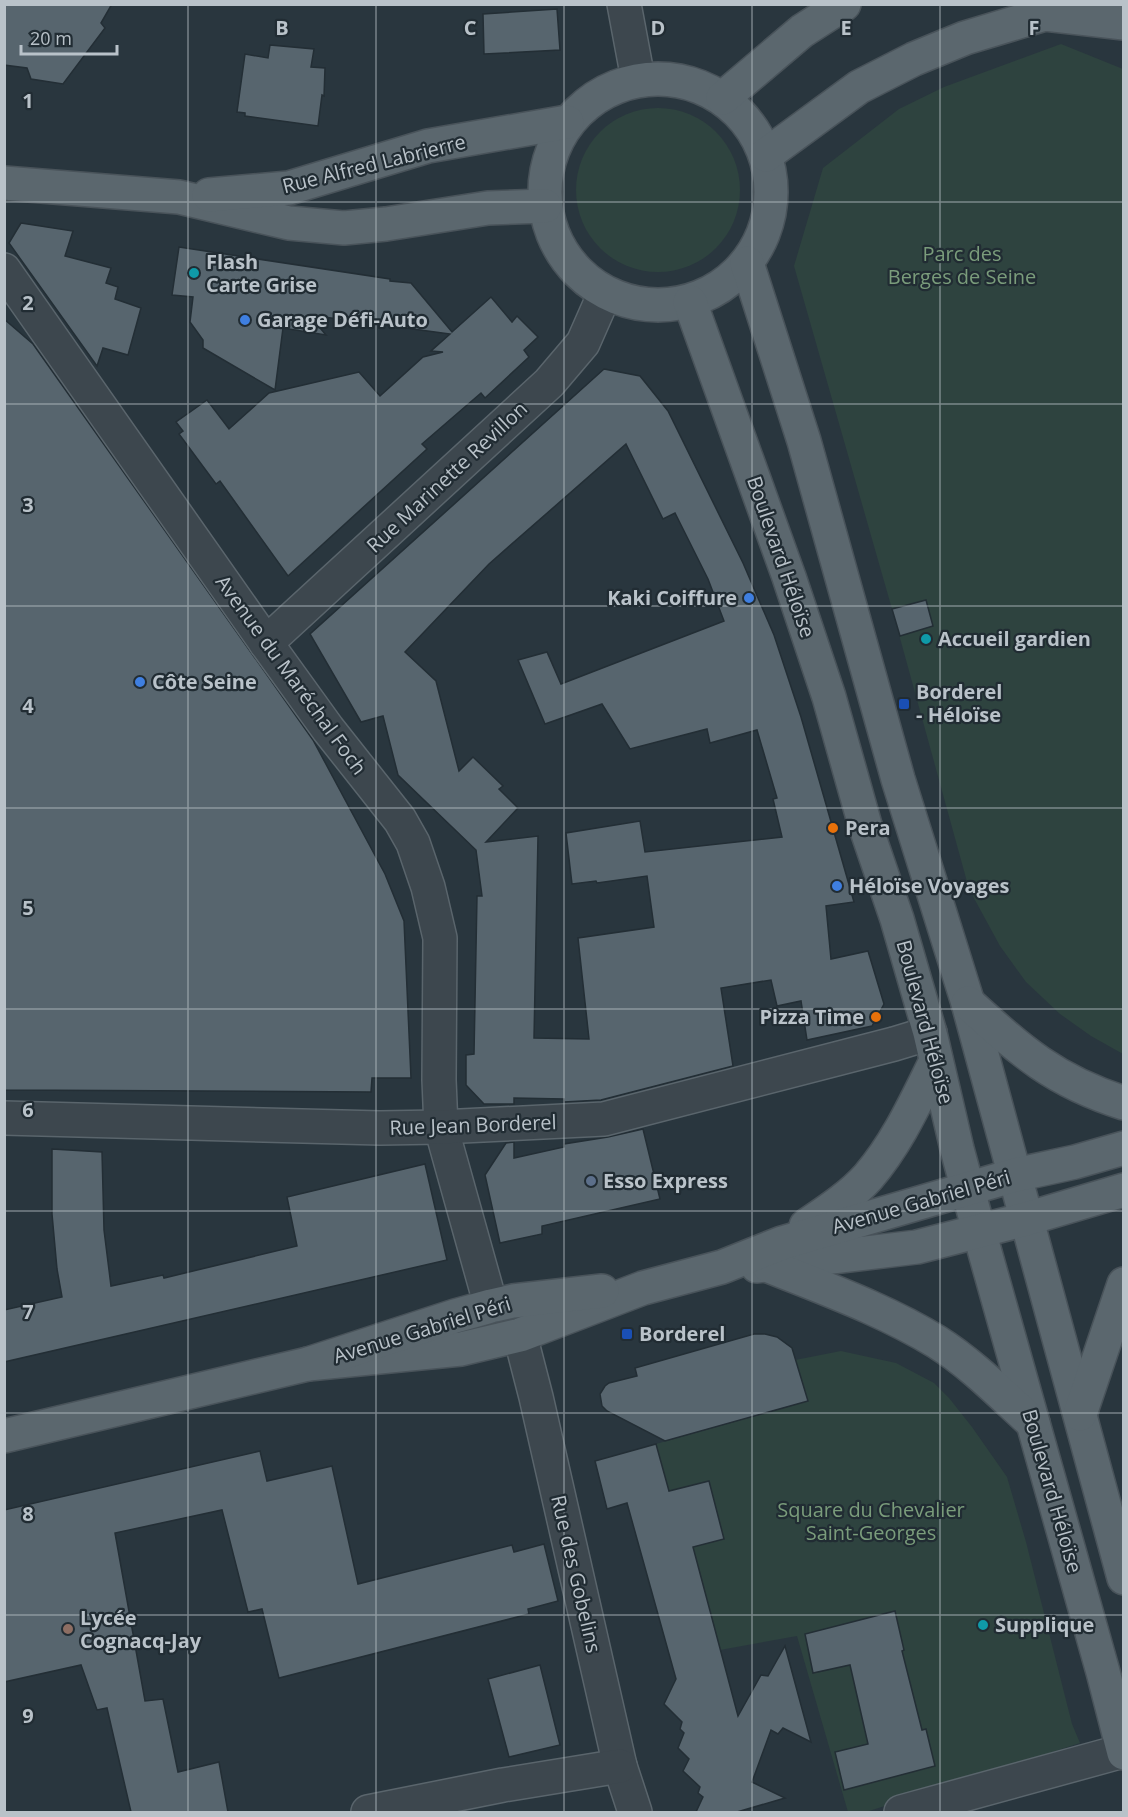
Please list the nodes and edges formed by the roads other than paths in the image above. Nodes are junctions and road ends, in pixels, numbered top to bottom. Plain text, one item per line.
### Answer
1 (624, 4) edge
2 (844, 4) edge
3 (1051, 9) edge
4 (1124, 23) edge
5 (638, 79) junction
6 (723, 98) junction
7 (567, 122) junction
8 (766, 155) junction
9 (4, 183) edge
10 (179, 197) junction
11 (545, 206) junction
12 (747, 263) junction
13 (4, 270) edge
14 (605, 293) junction
15 (690, 302) junction
16 (266, 643) junction
17 (968, 1003) junction
18 (933, 1047) junction
19 (1124, 1103) edge
20 (4, 1118) edge
21 (441, 1127) junction
22 (1124, 1148) edge
23 (1015, 1174) junction
24 (968, 1188) junction
25 (1124, 1190) edge
26 (1026, 1219) junction
27 (979, 1231) junction
28 (775, 1254) junction
29 (1124, 1284) edge
30 (643, 1288) junction
31 (491, 1306) junction
32 (520, 1335) junction
33 (308, 1364) junction
34 (1080, 1414) junction
35 (1033, 1423) junction
36 (4, 1436) edge
37 (1124, 1578) edge
38 (1123, 1752) edge
39 (620, 1766) junction
40 (368, 1812) edge
41 (635, 1812) edge
42 (901, 1812) edge

1 - 5 street
2 - 6 main road
3 - 4 main road
3 - 8 main road
5 - 6 main road
5 - 7 main road
6 - 8 main road
7 - 10 main road, Rue Alfred Labrierre
7 - 11 main road
8 - 12 main road
9 - 10 main road, Rue Alfred Labrierre
10 - 11 main road, Rue Alfred Labrierre
11 - 14 main road
12 - 15 main road
12 - 17 main road
13 - 16 street, Avenue du Maréchal Foch
14 - 15 main road
14 - 16 street, Rue Marinette Revillon
15 - 18 main road, Boulevard Héloïse
16 - 21 street, Avenue du Maréchal Foch
17 - 19 main road
17 - 23 main road
18 - 21 street, Rue Jean Borderel
18 - 24 main road, Boulevard Héloïse
18 - 28 main road
20 - 21 street, Rue Jean Borderel
21 - 31 street
22 - 23 main road, Avenue Gabriel Péri
23 - 24 main road, Avenue Gabriel Péri
23 - 26 main road
24 - 27 main road, Boulevard Héloïse
24 - 28 main road, Avenue Gabriel Péri
25 - 26 main road, Avenue Gabriel Péri
26 - 27 main road, Avenue Gabriel Péri
26 - 34 main road
27 - 28 main road, Avenue Gabriel Péri
27 - 35 main road, Boulevard Héloïse
28 - 30 main road, Avenue Gabriel Péri
28 - 35 main road
29 - 34 main road
30 - 31 main road, Avenue Gabriel Péri
30 - 32 main road, Avenue Gabriel Péri
31 - 33 main road, Avenue Gabriel Péri
32 - 33 main road, Avenue Gabriel Péri
32 - 39 street, Rue des Gobelins
33 - 36 main road, Avenue Gabriel Péri
34 - 37 main road
35 - 38 main road, Boulevard Héloïse
38 - 42 street
39 - 40 street
39 - 41 street, Rue des Gobelins

